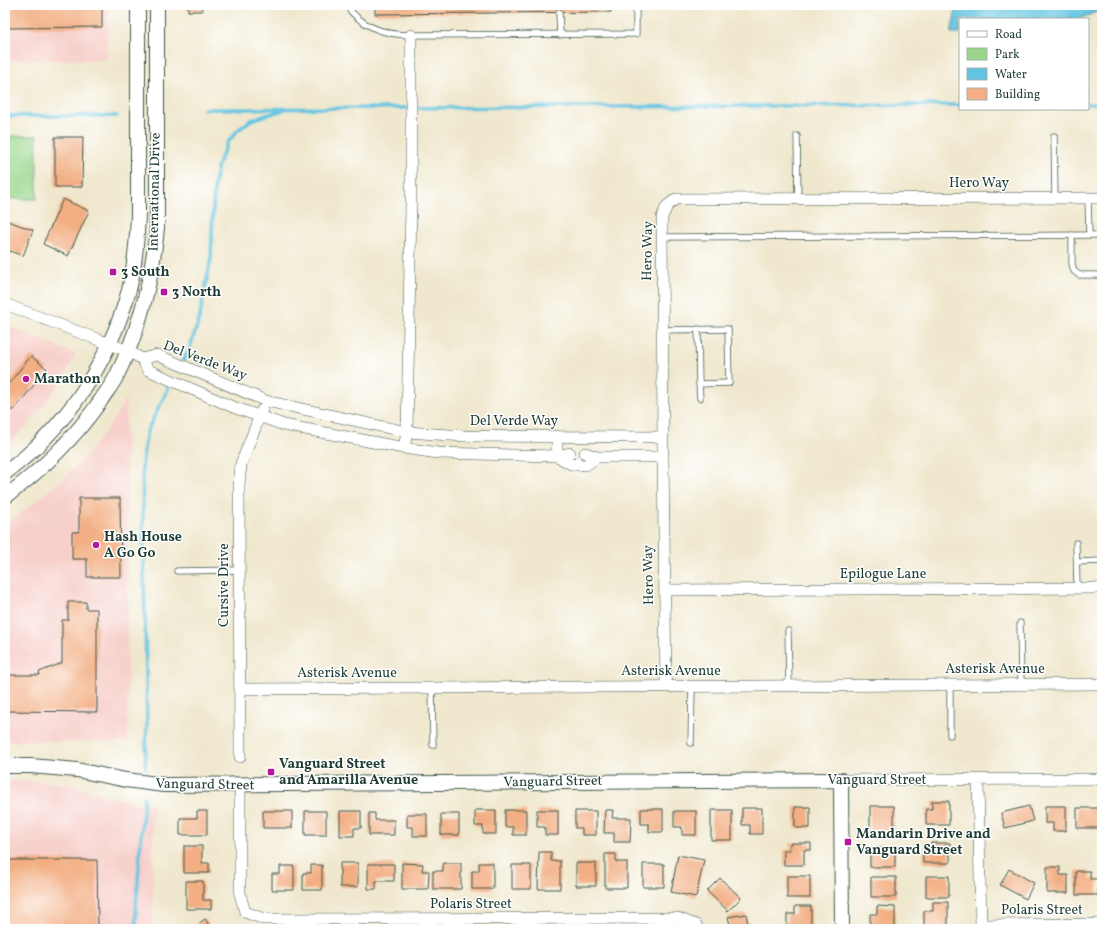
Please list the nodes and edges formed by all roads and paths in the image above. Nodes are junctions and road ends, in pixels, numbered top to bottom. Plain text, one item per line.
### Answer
1 (138, 5) edge
2 (157, 5) edge
3 (346, 5) edge
4 (636, 5) edge
5 (559, 12) dead end
6 (411, 35) junction
7 (560, 35) junction
8 (797, 136) dead end
9 (1054, 136) dead end
10 (798, 198) junction
11 (1055, 198) junction
12 (1088, 198) junction
13 (1102, 198) edge
14 (1072, 235) junction
15 (1089, 235) junction
16 (1102, 235) edge
17 (662, 237) junction
18 (1102, 275) edge
19 (5, 304) edge
20 (698, 329) junction
21 (662, 330) junction
22 (110, 344) junction
23 (128, 351) junction
24 (142, 358) junction
25 (699, 384) junction
26 (700, 398) dead end
27 (266, 401) junction
28 (260, 416) junction
29 (407, 432) junction
30 (557, 436) junction
31 (663, 437) junction
32 (404, 448) junction
33 (570, 453) dead end
34 (585, 453) dead end
35 (557, 456) junction
36 (597, 457) junction
37 (663, 457) junction
38 (5, 473) edge
39 (5, 497) edge
40 (1076, 543) dead end
41 (1102, 561) edge
42 (1077, 562) junction
43 (240, 570) junction
44 (177, 571) dead end
45 (1077, 588) junction
46 (1102, 588) edge
47 (665, 590) junction
48 (1020, 623) dead end
49 (788, 631) dead end
50 (1021, 684) junction
51 (1102, 684) edge
52 (950, 685) junction
53 (666, 686) junction
54 (692, 686) junction
55 (789, 686) junction
56 (432, 688) junction
57 (240, 689) junction
58 (950, 735) dead end
59 (691, 743) dead end
60 (433, 745) dead end
61 (240, 757) dead end
62 (5, 766) edge
63 (1102, 779) edge
64 (841, 780) junction
65 (978, 780) junction
66 (240, 785) junction
67 (1102, 924) edge
68 (697, 927) edge
69 (981, 927) edge
70 (842, 929) edge

1 - 22 street, International Drive
2 - 23 street, International Drive
3 - 6 lane
4 - 7 lane
5 - 7 lane
6 - 7 lane
6 - 29 street
8 - 10 lane
9 - 11 lane
10 - 11 street, Hero Way
10 - 17 street, Hero Way
11 - 12 street, Hero Way
12 - 13 street, Hero Way
12 - 15 lane
14 - 15 lane
14 - 17 lane
14 - 18 lane
15 - 16 lane
17 - 21 street, Hero Way
19 - 22 street
20 - 21 lane
20 - 25 lane
20 - 25 lane
21 - 31 street, Hero Way
22 - 23 street
22 - 38 street, International Drive
23 - 24 street
23 - 39 street, International Drive
24 - 27 street, Del Verde Way
24 - 28 street, Del Verde Way
25 - 26 lane
27 - 28 street, Cursive Drive
27 - 29 street, Del Verde Way
28 - 32 street, Del Verde Way
28 - 43 street, Cursive Drive
29 - 30 street, Del Verde Way
29 - 32 street
30 - 31 street, Del Verde Way
30 - 35 street
31 - 37 street, Hero Way
32 - 35 street, Del Verde Way
33 - 35 street, Del Verde Way
34 - 36 street, Del Verde Way
35 - 36 street, Del Verde Way
36 - 37 street, Del Verde Way
37 - 47 street, Hero Way
40 - 42 lane
41 - 42 lane
42 - 45 lane
43 - 44 lane
43 - 57 street, Cursive Drive
45 - 46 street, Epilogue Lane
45 - 47 street, Epilogue Lane
47 - 53 street, Hero Way
48 - 50 lane
49 - 55 lane
50 - 51 street, Asterisk Avenue
50 - 52 street, Asterisk Avenue
52 - 55 street, Asterisk Avenue
52 - 58 lane
53 - 54 street, Asterisk Avenue
53 - 56 street, Asterisk Avenue
54 - 55 street, Asterisk Avenue
54 - 59 lane
56 - 57 street, Asterisk Avenue
56 - 60 lane
57 - 61 street, Cursive Drive
62 - 66 street, Vanguard Street
63 - 65 street, Vanguard Street
64 - 65 street, Vanguard Street
64 - 66 street, Vanguard Street
64 - 70 street
65 - 69 street
66 - 68 street, Polaris Street
67 - 69 street, Polaris Street

